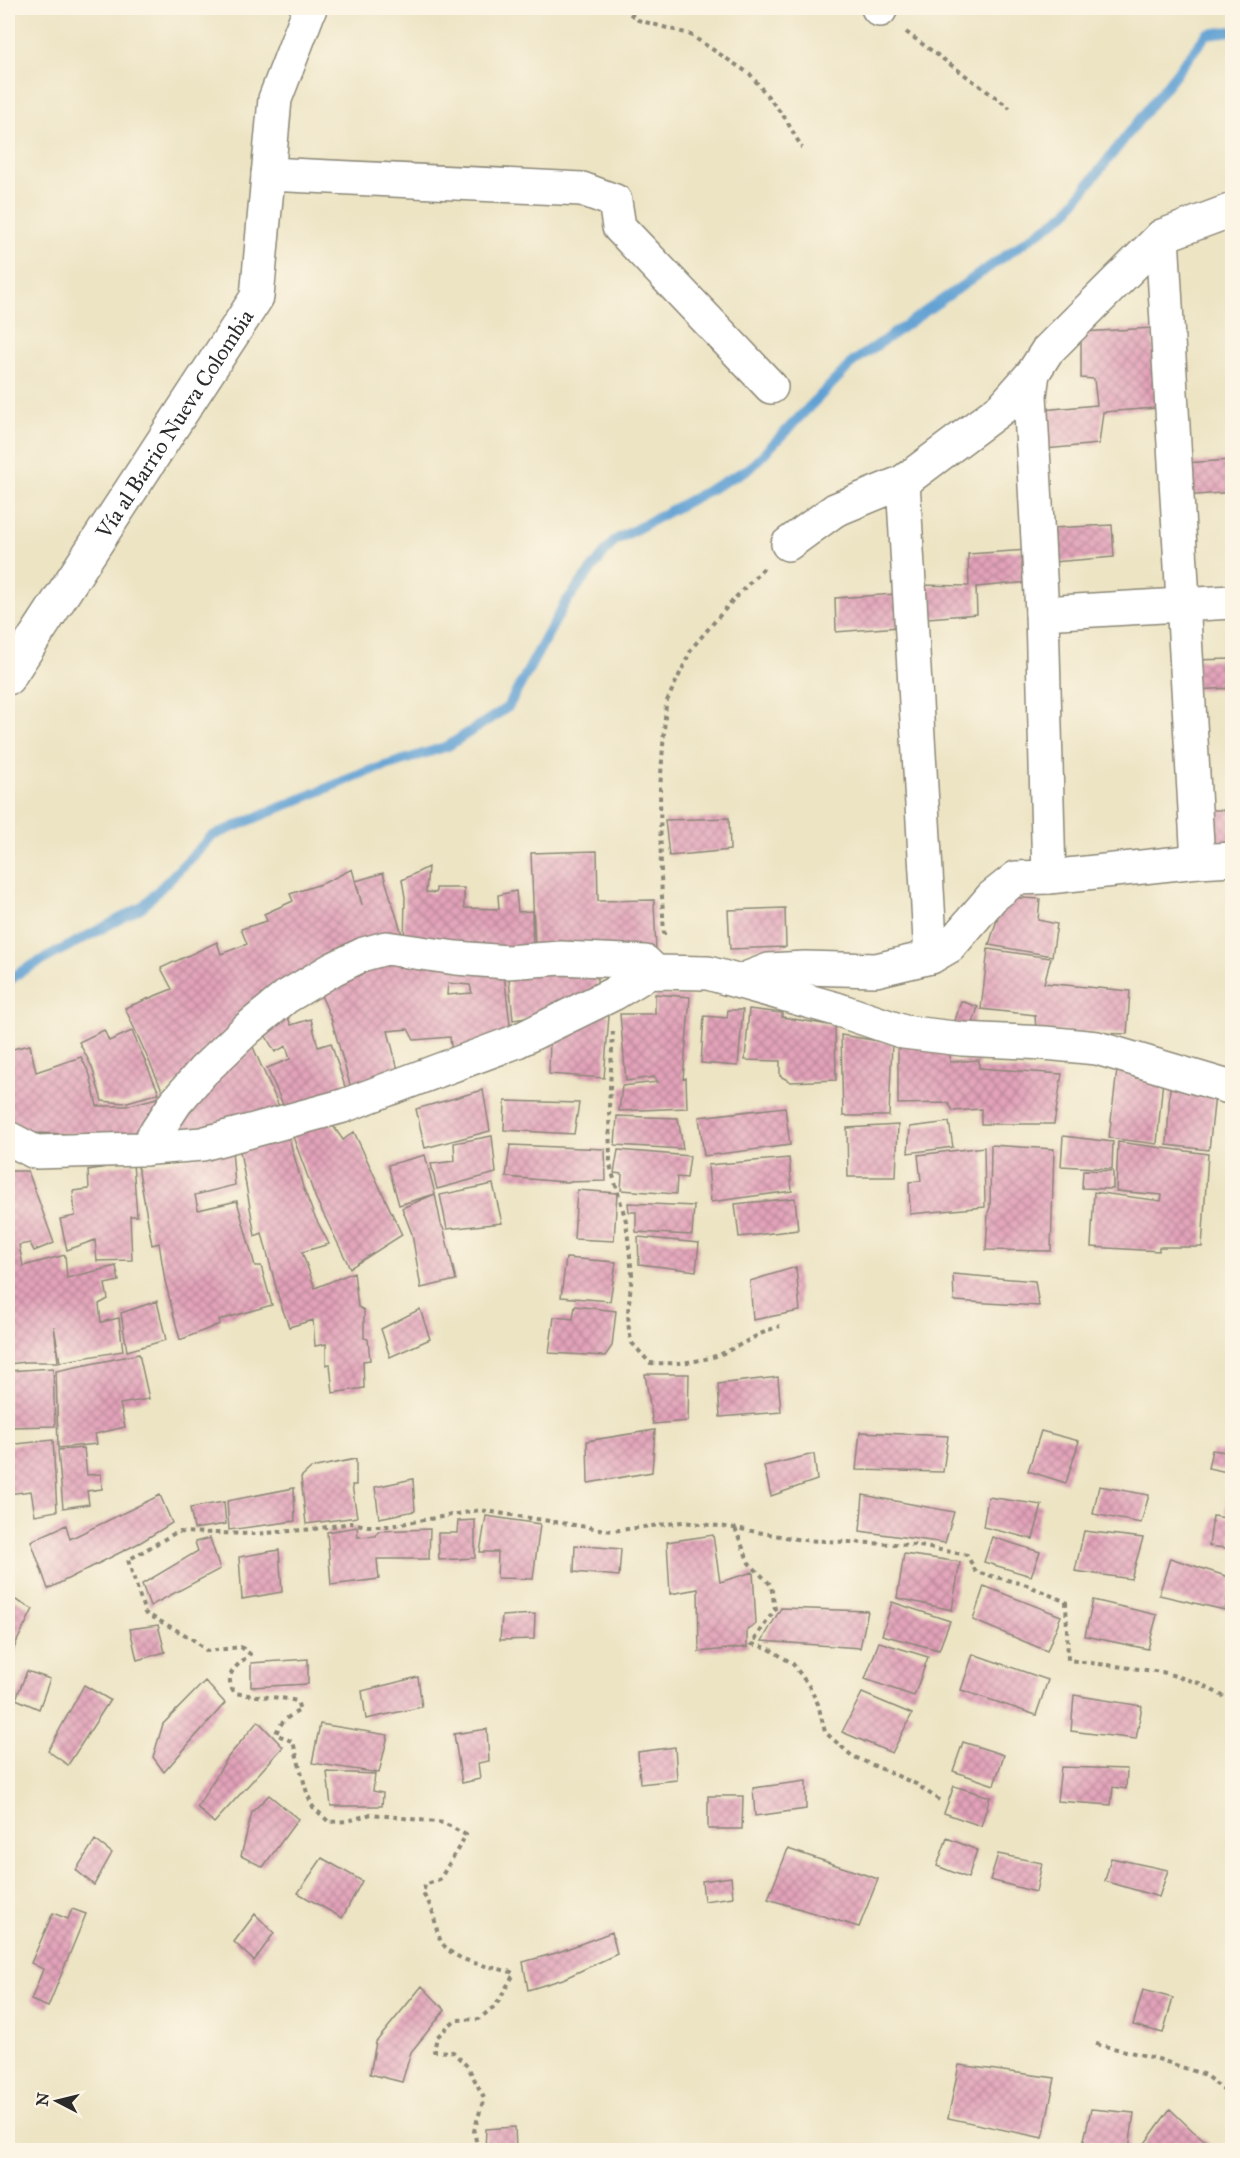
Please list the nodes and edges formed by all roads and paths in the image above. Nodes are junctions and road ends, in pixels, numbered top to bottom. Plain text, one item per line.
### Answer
1 (310, 8) edge
2 (623, 8) edge
3 (879, 9) edge
4 (1010, 108) dead end
5 (802, 148) dead end
6 (268, 174) junction
7 (1233, 210) edge
8 (1162, 236) junction
9 (1033, 373) junction
10 (771, 387) dead end
11 (903, 482) junction
12 (788, 544) joint
13 (1233, 602) edge
14 (1182, 606) junction
15 (1042, 613) junction
16 (8, 678) edge
17 (1233, 860) edge
18 (1198, 861) junction
19 (1049, 877) junction
20 (931, 957) junction
21 (661, 972) junction
22 (740, 981) junction
23 (613, 994) junction
24 (1233, 1088) edge
25 (8, 1138) edge
26 (145, 1149) junction
27 (780, 1326) dead end
28 (735, 1528) junction
29 (1233, 1701) edge
30 (942, 1802) dead end
31 (1096, 2044) dead end
32 (1233, 2097) edge
33 (478, 2151) edge

1 - 6 street, Vía al Barrio Nueva Colombia
2 - 5 path
3 - 4 path
6 - 10 street
6 - 16 street, Vía al Barrio Nueva Colombia
7 - 8 street
8 - 9 street
8 - 14 street
9 - 11 street
9 - 15 street
11 - 12 street
11 - 20 street
12 - 21 path
13 - 14 street
14 - 15 street
14 - 18 street
15 - 19 street
17 - 18 street
18 - 19 street
19 - 20 street
20 - 22 street
21 - 22 street
21 - 23 street
21 - 26 street
22 - 24 street
23 - 26 street
23 - 27 path
25 - 26 street
28 - 29 path
28 - 30 path
28 - 33 path
31 - 32 path

